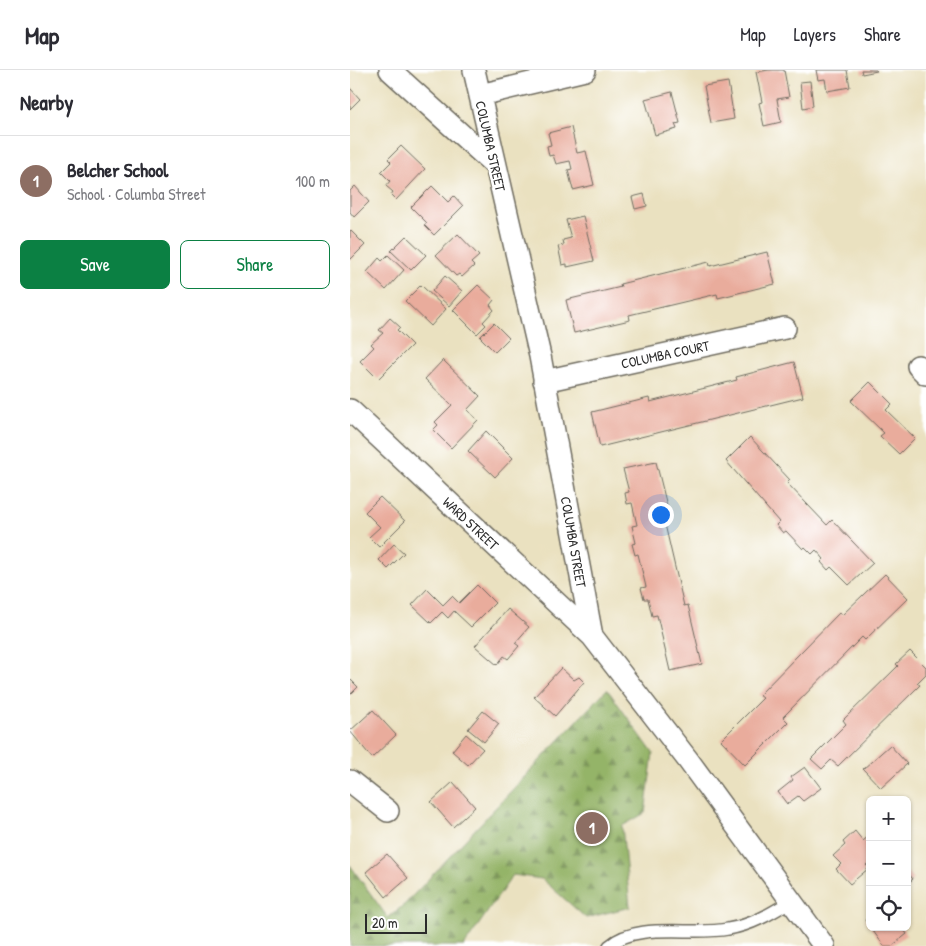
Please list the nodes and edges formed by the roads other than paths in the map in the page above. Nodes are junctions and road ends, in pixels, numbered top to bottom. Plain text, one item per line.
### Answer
1 (390, 70) edge
2 (474, 70) edge
3 (585, 70) edge
4 (480, 95) junction
5 (496, 166) junction
6 (785, 328) dead end
7 (544, 381) junction
8 (350, 410) edge
9 (592, 636) junction
10 (350, 781) edge
11 (388, 811) dead end
12 (790, 901) junction
13 (609, 946) edge
14 (824, 946) edge

1 - 5 street
2 - 4 street, COLUMBA STREET
3 - 4 street
4 - 5 street, COLUMBA STREET
5 - 7 street, COLUMBA STREET
6 - 7 street, COLUMBA COURT
7 - 9 street, COLUMBA STREET
8 - 9 street, WARD STREET
9 - 12 street, COLUMBA STREET
10 - 11 street
12 - 13 lane
12 - 14 street, COLUMBA STREET

